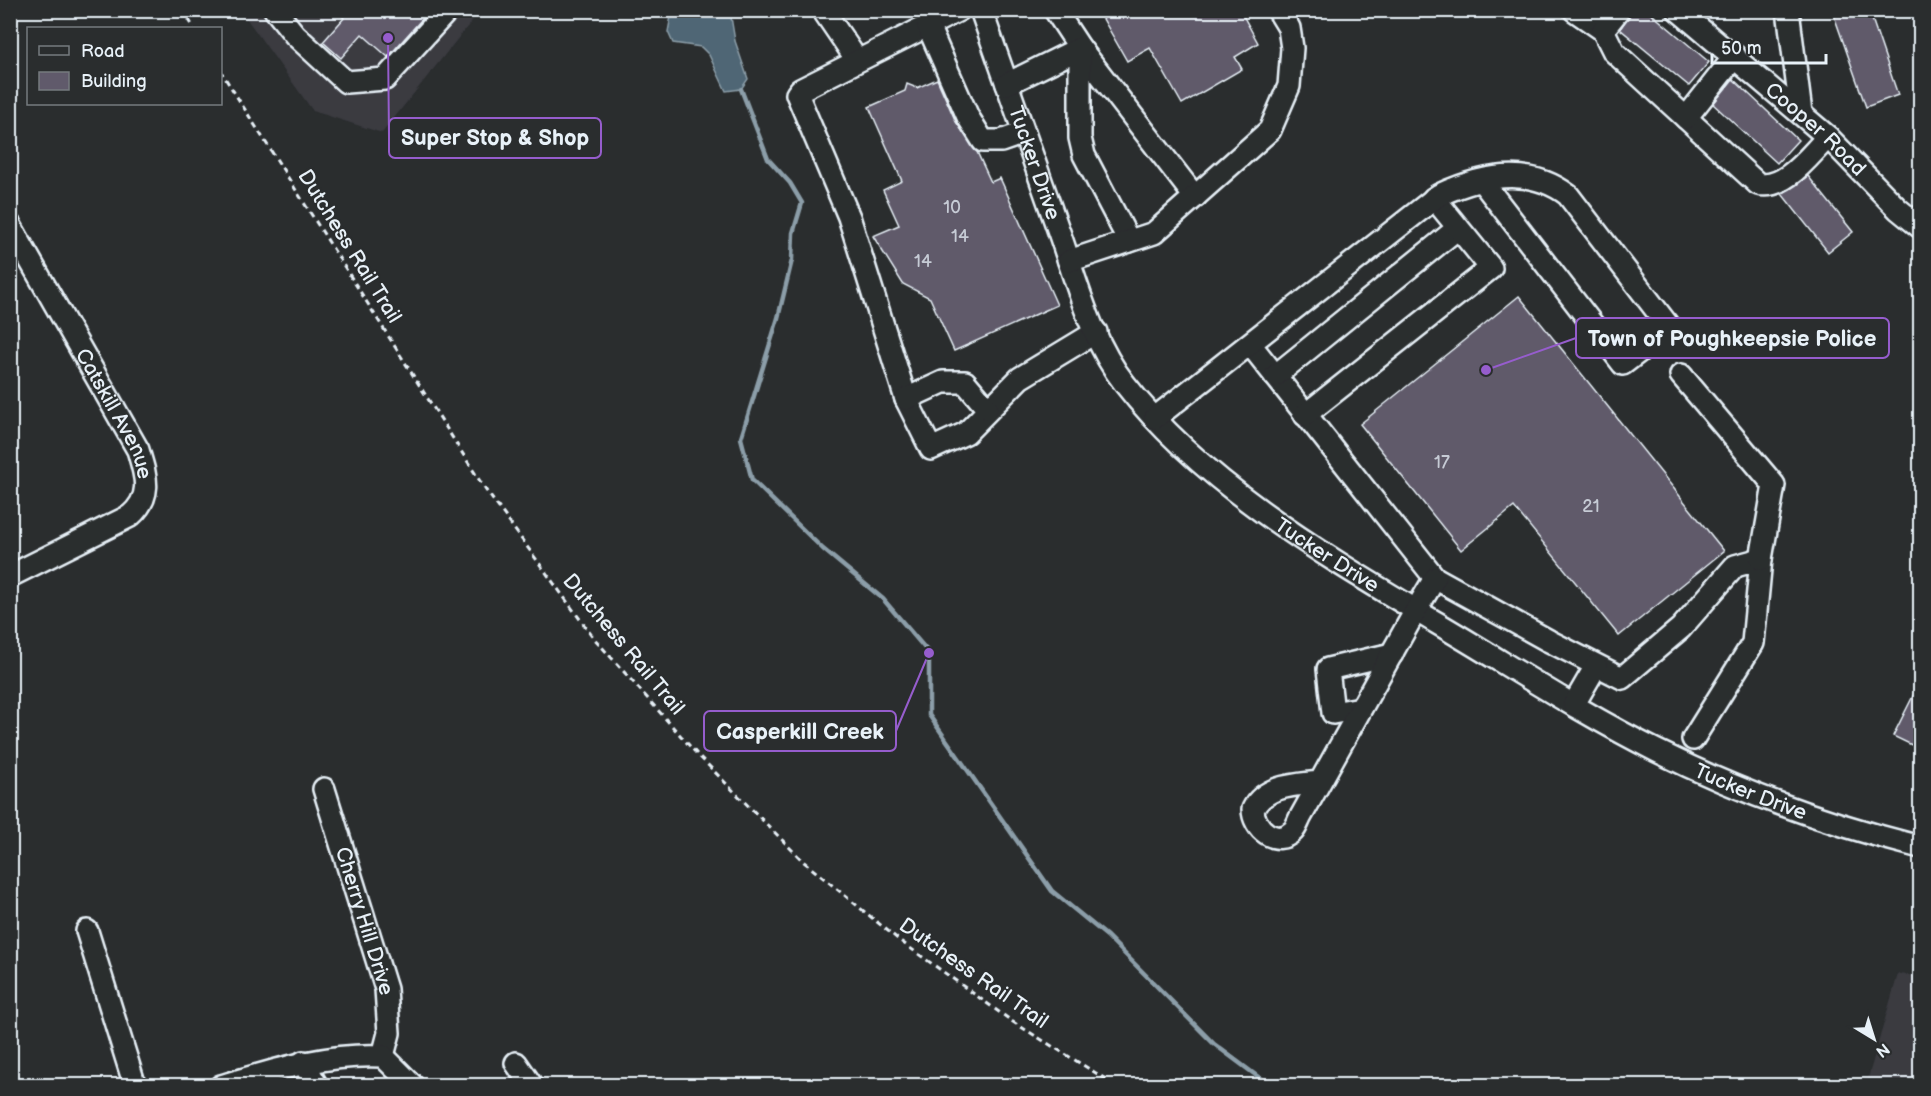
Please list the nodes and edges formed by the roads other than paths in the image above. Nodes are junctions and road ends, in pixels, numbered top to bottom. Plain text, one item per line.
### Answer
1 (275, 10) edge
2 (448, 10) edge
3 (823, 10) edge
4 (959, 10) edge
5 (981, 10) edge
6 (1055, 10) edge
7 (1278, 10) edge
8 (1574, 10) edge
9 (1619, 10) edge
10 (1678, 10) edge
11 (1788, 10) edge
12 (928, 26) junction
13 (1603, 30) junction
14 (1080, 48) junction
15 (1735, 57) junction
16 (857, 60) junction
17 (1007, 84) junction
18 (1801, 113) junction
19 (1686, 118) junction
20 (1024, 133) junction
21 (1828, 137) junction
22 (1481, 180) junction
23 (1195, 197) junction
24 (1434, 198) junction
25 (10, 225) edge
26 (1920, 227) edge
27 (1458, 228) junction
28 (1130, 241) junction
29 (1069, 261) junction
30 (1096, 332) junction
31 (1250, 344) junction
32 (1681, 375) dead end
33 (1275, 376) junction
34 (906, 399) junction
35 (987, 408) junction
36 (1305, 415) junction
37 (1155, 418) junction
38 (1761, 560) junction
39 (10, 576) edge
40 (1435, 578) junction
41 (1416, 610) junction
42 (1392, 654) junction
43 (1596, 666) junction
44 (1574, 704) junction
45 (1361, 708) junction
46 (1693, 739) dead end
47 (1320, 782) dead end
48 (324, 789) dead end
49 (1920, 847) edge
50 (87, 931) dead end
51 (383, 1056) junction
52 (303, 1062) junction
53 (516, 1063) dead end
54 (135, 1086) edge
55 (221, 1086) edge
56 (317, 1086) edge
57 (413, 1086) edge
58 (532, 1086) edge

1 - 2 street
3 - 16 street
4 - 12 street
5 - 17 street, Tucker Drive
6 - 14 street
7 - 23 street
8 - 13 street
9 - 13 street
10 - 15 street, Cooper Road
11 - 18 street
12 - 16 street
12 - 20 street
13 - 19 street
14 - 17 street
14 - 23 street
14 - 28 street
15 - 18 street, Cooper Road
15 - 19 street
16 - 34 street
17 - 20 street, Tucker Drive
18 - 21 street, Cooper Road
19 - 21 street
20 - 29 street, Tucker Drive
21 - 26 street, Cooper Road
22 - 22 street
22 - 24 street
23 - 28 street
24 - 27 street
24 - 31 street
25 - 39 street, Catskill Avenue
27 - 33 street
27 - 36 street
28 - 29 street
29 - 30 street, Tucker Drive
30 - 35 street
30 - 37 street, Tucker Drive
31 - 33 street
31 - 37 street
32 - 38 street
33 - 36 street
34 - 35 street
34 - 35 street
36 - 40 street
37 - 41 street, Tucker Drive
38 - 43 street
38 - 46 street
40 - 41 street
40 - 43 street
41 - 42 street
41 - 44 street, Tucker Drive
42 - 45 street
42 - 45 street
43 - 44 street
44 - 49 street, Tucker Drive
45 - 47 street
48 - 51 street, Cherry Hill Drive
50 - 54 street
51 - 52 street
51 - 57 street
52 - 55 street
52 - 56 street
53 - 58 street

